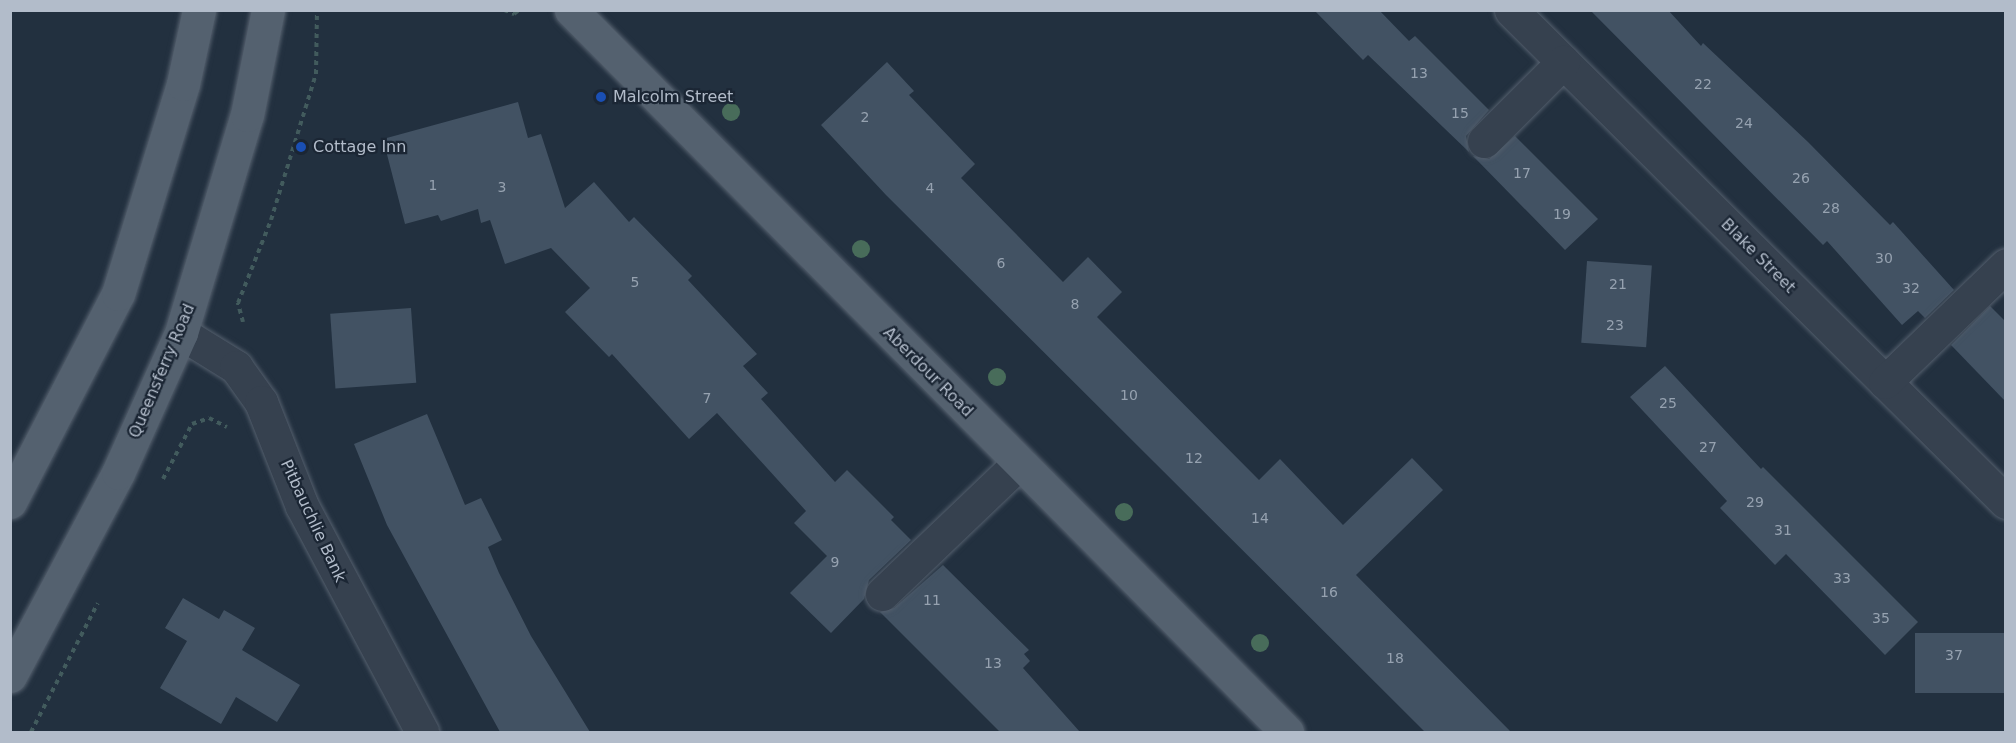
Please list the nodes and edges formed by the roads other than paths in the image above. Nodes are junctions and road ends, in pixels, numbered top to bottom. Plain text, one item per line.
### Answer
1 (199, 10) edge
2 (268, 10) edge
3 (571, 10) edge
4 (1511, 10) edge
5 (1563, 62) junction
6 (1484, 141) dead end
7 (2006, 265) edge
8 (181, 333) junction
9 (1885, 382) junction
10 (1018, 463) junction
11 (12, 498) edge
12 (2006, 502) edge
13 (882, 594) dead end
14 (10, 676) edge
15 (422, 732) edge
16 (1287, 732) edge

1 - 11 main road
2 - 8 main road, Queensferry Road
3 - 10 main road, Aberdour Road
4 - 5 street, Blake Street
5 - 6 street
5 - 9 street, Blake Street
7 - 9 street
8 - 14 main road, Queensferry Road
8 - 15 street, Pitbauchlie Bank
9 - 12 street, Blake Street
10 - 13 street
10 - 16 main road, Aberdour Road

